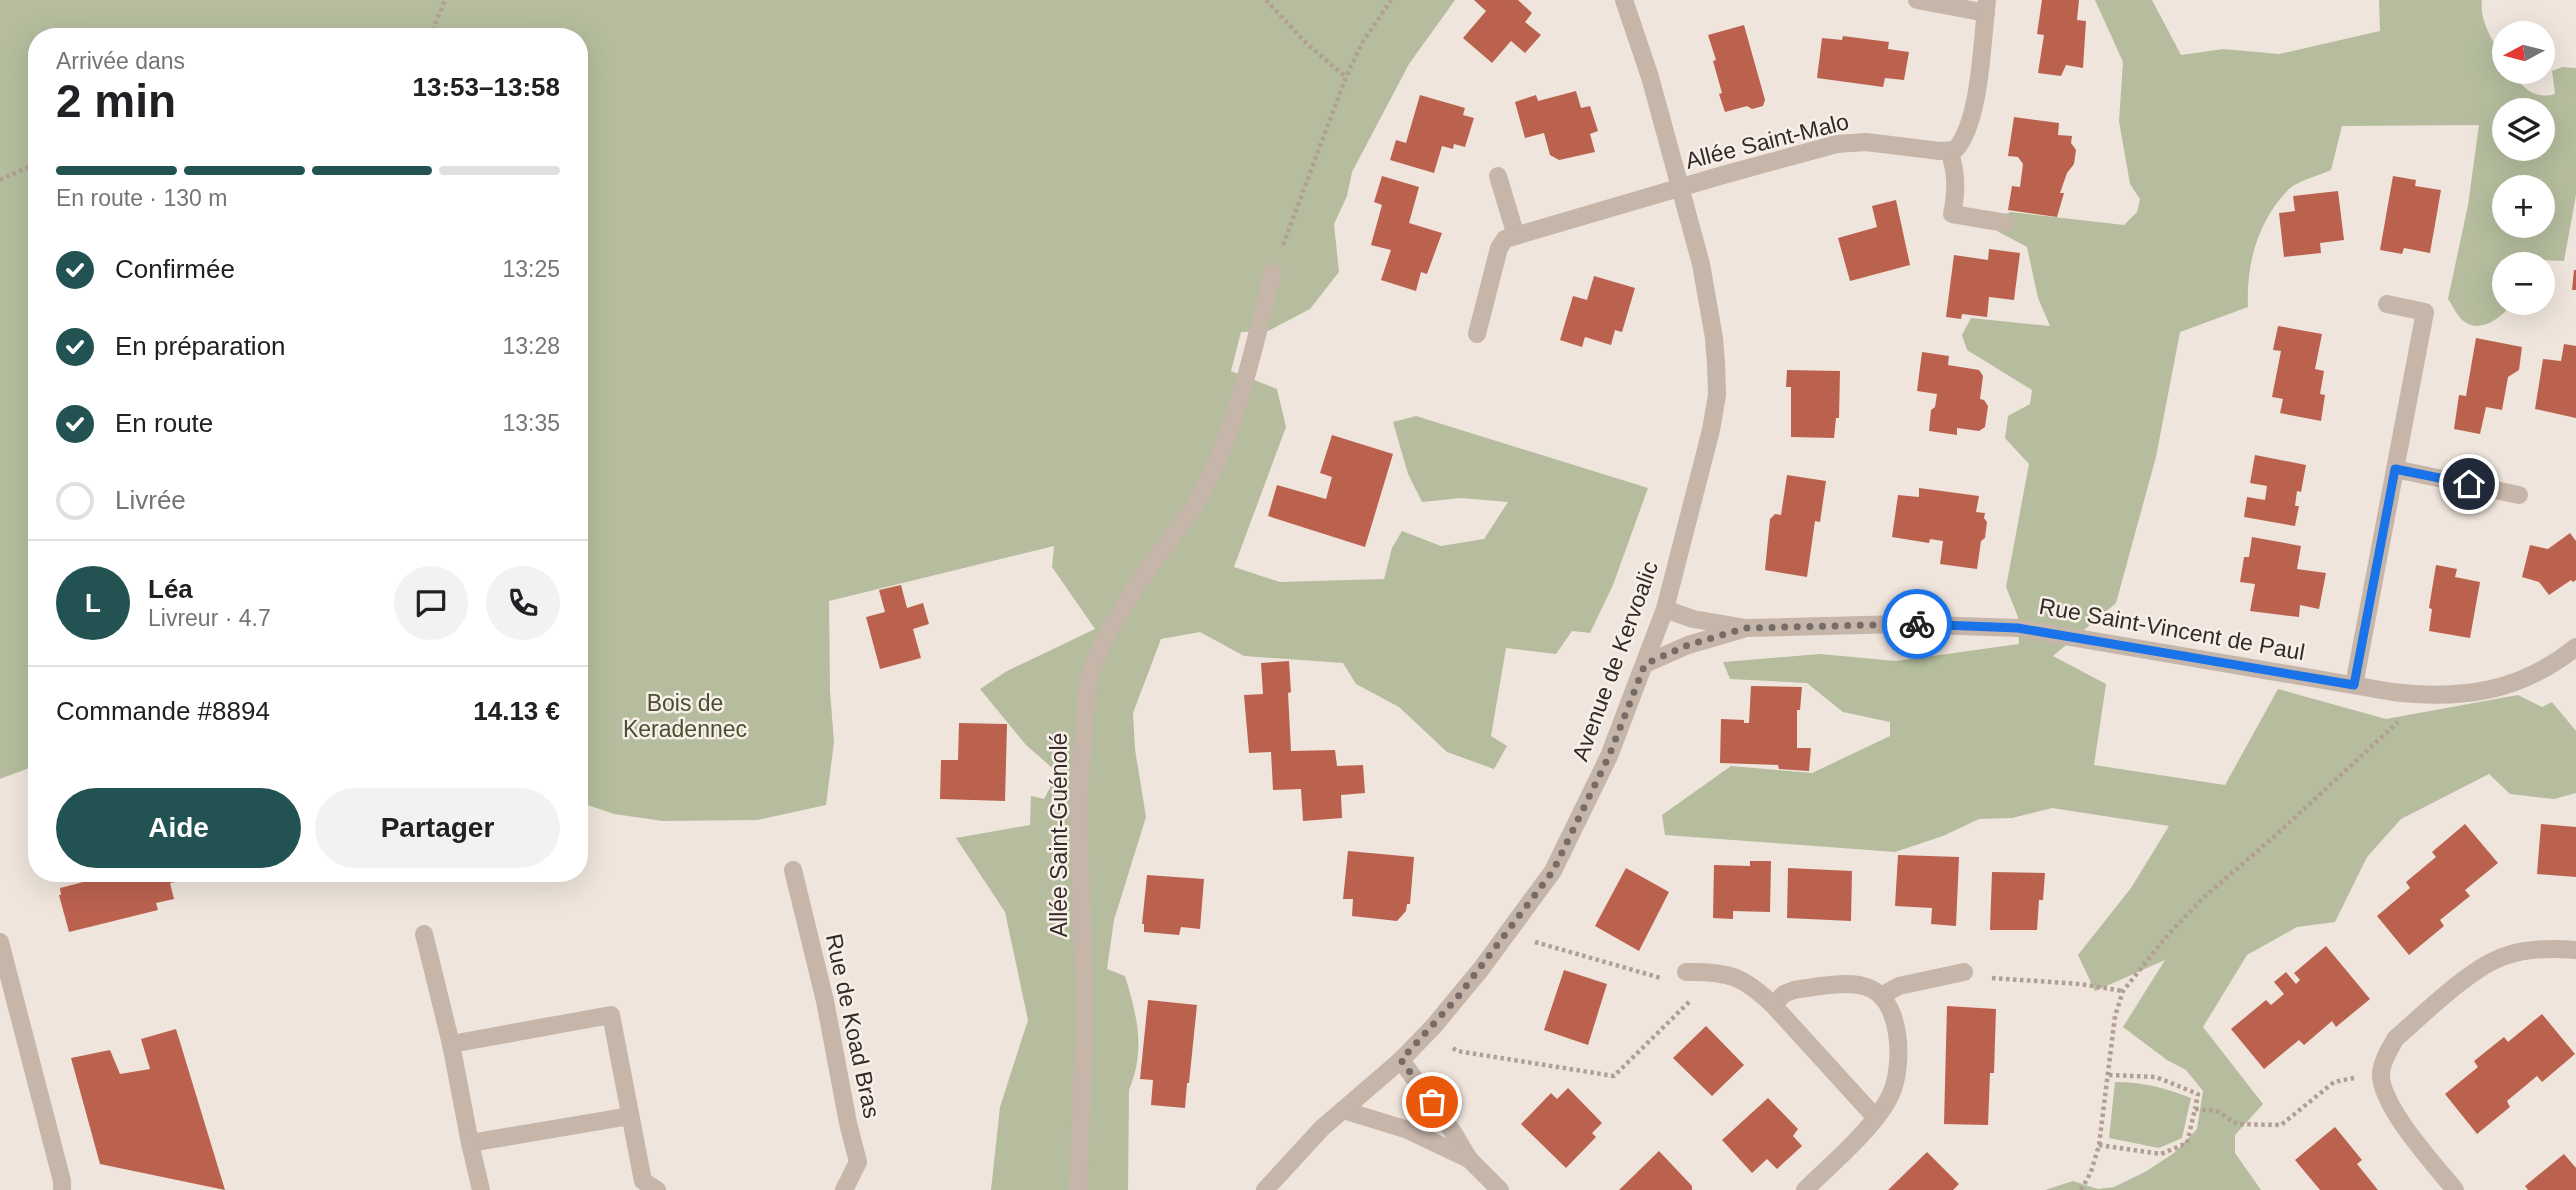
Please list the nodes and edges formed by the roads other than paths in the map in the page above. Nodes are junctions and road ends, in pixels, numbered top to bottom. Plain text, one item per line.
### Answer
1 (1624, 0) edge
2 (1917, 0) edge
3 (1986, 6) edge
4 (1949, 151) junction
5 (1498, 176) dead end
6 (1681, 188) junction
7 (2006, 222) dead end
8 (1516, 236) junction
9 (1273, 272) road end
10 (2387, 304) dead end
11 (1478, 334) dead end
12 (2395, 469) junction
13 (2519, 495) dead end
14 (1665, 609) junction
15 (1746, 628) junction
16 (2576, 647) edge
17 (1645, 664) junction
18 (2354, 685) junction
19 (793, 870) dead end
20 (424, 934) dead end
21 (0, 942) edge
22 (2576, 950) edge
23 (1686, 972) road end
24 (1964, 972) road end
25 (1881, 996) junction
26 (1773, 1005) junction
27 (452, 1044) junction
28 (1401, 1060) junction
29 (1343, 1110) junction
30 (630, 1116) junction
31 (1876, 1118) junction
32 (470, 1143) junction
33 (1469, 1159) junction
34 (62, 1190) edge
35 (481, 1190) edge
36 (657, 1190) edge
37 (845, 1190) edge
38 (1078, 1190) edge
39 (1265, 1190) edge
40 (1500, 1190) edge
41 (1805, 1190) edge
42 (2455, 1190) edge

1 - 6 street, Avenue de Kervoalic
2 - 3 street
3 - 4 street
4 - 6 street, Allée Saint-Malo
4 - 7 street
5 - 8 street
6 - 8 street, Allée Saint-Malo
6 - 14 street, Avenue de Kervoalic
8 - 11 street
9 - 38 street, Allée Saint-Guénolé
10 - 12 street
12 - 13 street
12 - 18 street
14 - 15 street, Rue Saint-Vincent de Paul
14 - 17 street, Avenue de Kervoalic
15 - 17 street, Rue Saint-Vincent de Paul
15 - 18 street, Rue Saint-Vincent de Paul
16 - 18 street, Rue Saint-Vincent de Paul
17 - 28 street, Avenue de Kervoalic
19 - 37 street, Rue de Koad Bras
20 - 27 street
21 - 34 street
22 - 42 street
23 - 26 street
24 - 25 street
25 - 26 street
25 - 31 street
26 - 31 street
27 - 30 street
27 - 32 street
28 - 29 street, Avenue de Kervoalic
28 - 33 street
29 - 33 street
29 - 39 street, Avenue de Kervoalic
30 - 32 street
30 - 36 street
31 - 41 street
32 - 35 street
33 - 40 street

